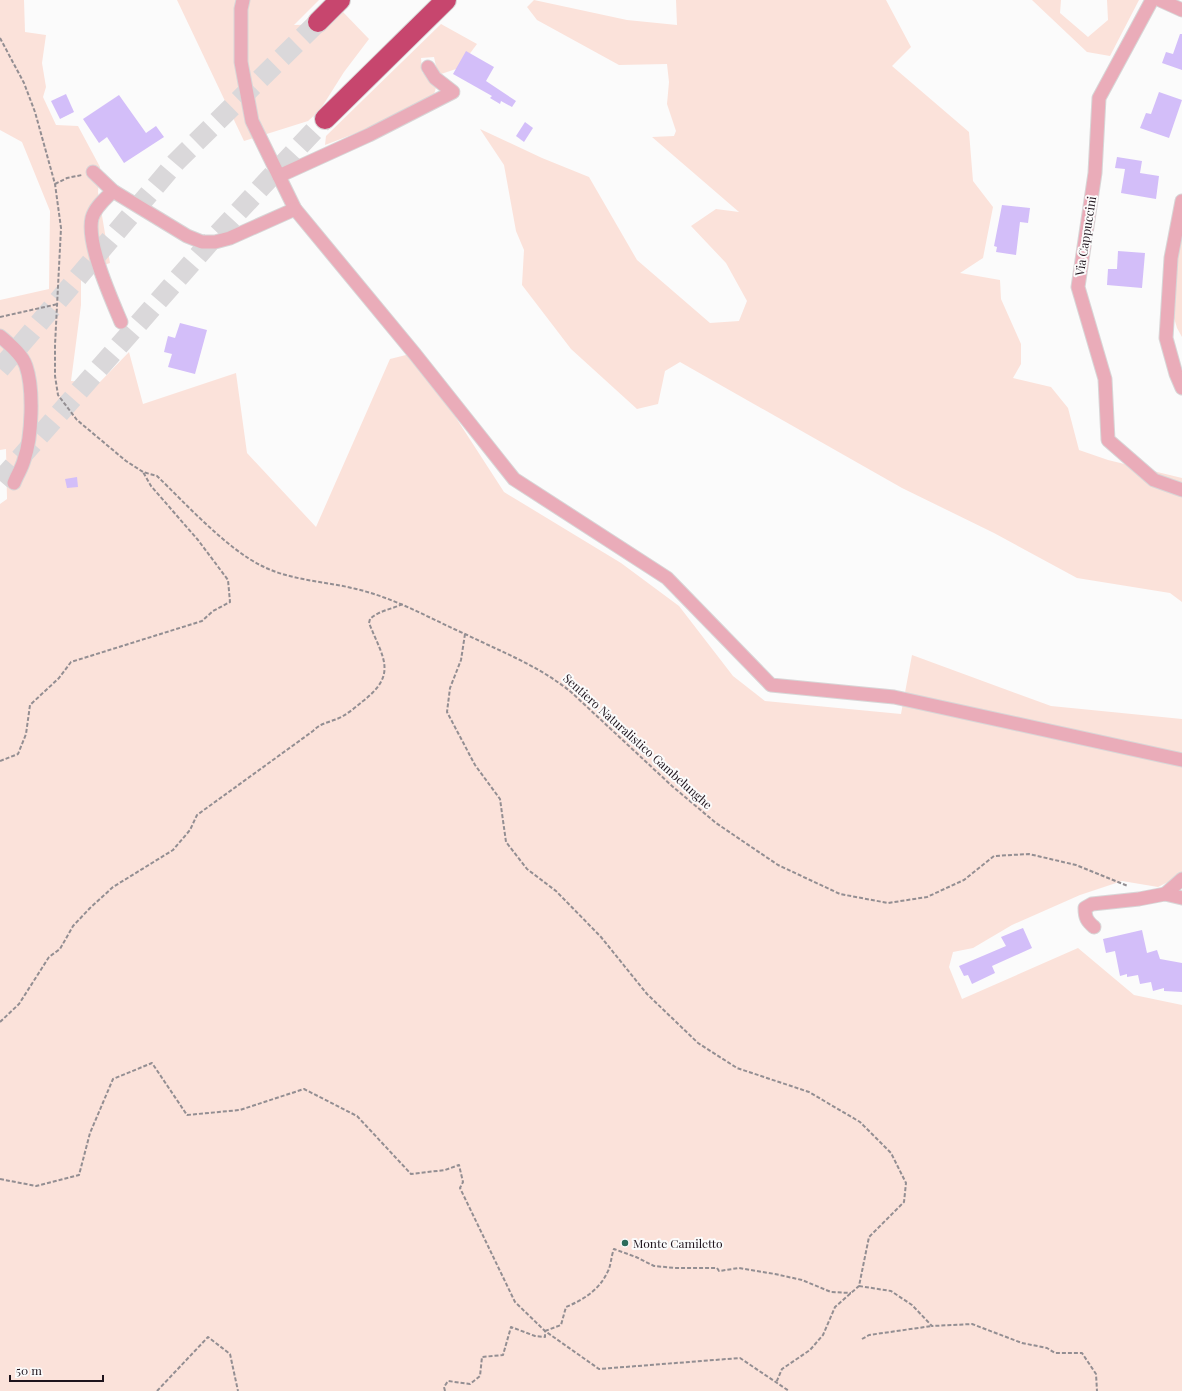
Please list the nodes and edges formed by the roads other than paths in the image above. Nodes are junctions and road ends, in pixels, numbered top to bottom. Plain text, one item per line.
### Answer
1 (243, 0) edge
2 (340, 0) edge
3 (446, 0) edge
4 (1152, 0) edge
5 (1160, 0) edge
6 (1182, 10) edge
7 (318, 22) tunnel mouth
8 (428, 67) dead end
9 (325, 119) tunnel mouth
10 (92, 172) road end
11 (279, 176) junction
12 (113, 191) junction
13 (1182, 201) edge
14 (295, 209) junction
15 (121, 322) dead end
16 (0, 336) edge
17 (1182, 388) edge
18 (14, 483) dead end
19 (1182, 490) edge
20 (1182, 760) edge
21 (1182, 879) edge
22 (1165, 894) junction
23 (1182, 898) edge
24 (1094, 927) dead end

1 - 11 street
2 - 7 highway
3 - 9 highway
4 - 19 street, Via Cappuccini
5 - 6 street
8 - 11 street
10 - 12 street
11 - 14 street
12 - 14 street
12 - 15 street
13 - 17 street
14 - 20 street
16 - 18 street
21 - 22 street
22 - 23 street
22 - 24 street

